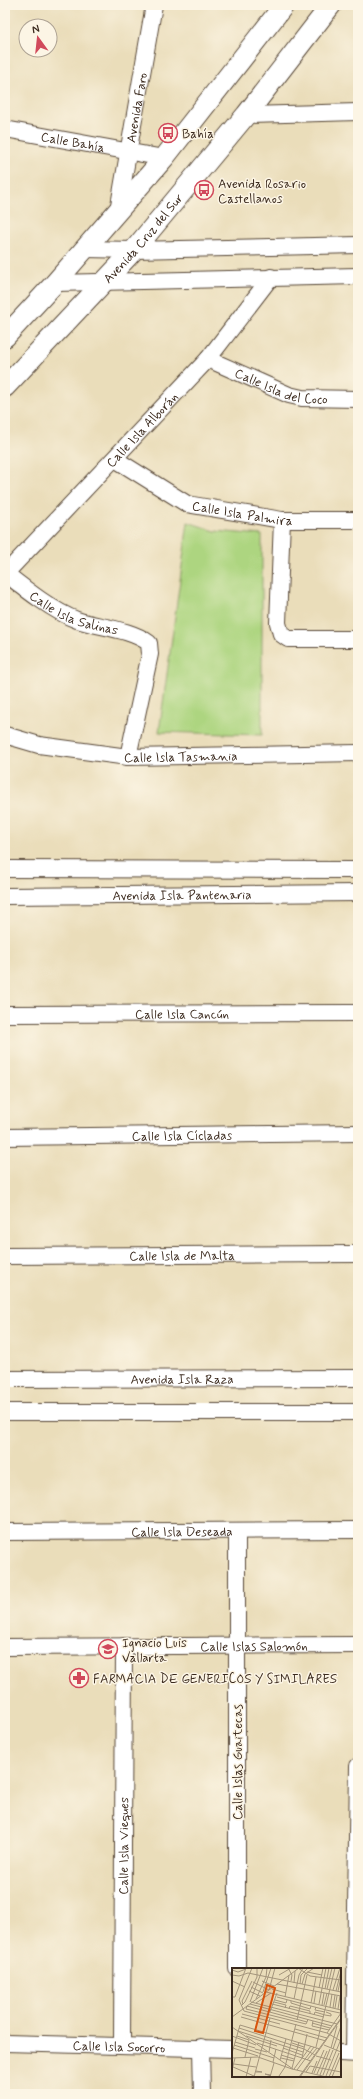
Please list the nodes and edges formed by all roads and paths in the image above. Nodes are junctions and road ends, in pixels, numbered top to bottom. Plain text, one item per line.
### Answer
1 (154, 5) edge
2 (284, 5) edge
3 (332, 5) edge
4 (358, 112) edge
5 (246, 115) junction
6 (5, 129) edge
7 (130, 152) junction
8 (164, 158) junction
9 (118, 211) junction
10 (358, 245) edge
11 (85, 248) junction
12 (134, 250) junction
13 (358, 276) edge
14 (271, 278) junction
15 (103, 282) junction
16 (55, 284) junction
17 (5, 336) edge
18 (208, 358) junction
19 (5, 387) edge
20 (358, 399) edge
21 (115, 459) junction
22 (282, 520) junction
23 (358, 520) edge
24 (5, 574) edge
25 (358, 638) edge
26 (5, 735) edge
27 (358, 753) edge
28 (128, 757) junction
29 (5, 869) edge
30 (358, 870) edge
31 (358, 893) edge
32 (5, 896) edge
33 (358, 1013) edge
34 (5, 1014) edge
35 (358, 1133) edge
36 (5, 1137) edge
37 (358, 1254) edge
38 (5, 1256) edge
39 (358, 1378) edge
40 (5, 1379) edge
41 (5, 1412) edge
42 (358, 1412) edge
43 (358, 1530) edge
44 (237, 1531) junction
45 (5, 1532) edge
46 (358, 1645) edge
47 (5, 1646) edge
48 (124, 1646) junction
49 (237, 1646) junction
50 (358, 1766) edge
51 (237, 1968) edge
52 (5, 2042) edge
53 (122, 2046) junction
54 (201, 2047) junction
55 (232, 2049) edge
56 (351, 2053) edge
57 (202, 2094) edge

1 - 7 street, Avenida Faro
2 - 8 main road
3 - 5 main road, Avenida Cruz del Sur
4 - 5 street
5 - 12 main road, Avenida Cruz del Sur
6 - 7 street, Calle Bahía
7 - 8 street, Calle Bahía
7 - 9 street, Avenida Faro
8 - 9 main road
9 - 11 main road
10 - 12 street
11 - 12 street
11 - 16 main road
12 - 15 main road, Avenida Cruz del Sur
13 - 14 street
14 - 15 street
14 - 18 street, Calle Isla Alborán
15 - 16 street
15 - 19 main road, Avenida Cruz del Sur
16 - 17 main road
18 - 20 street, Calle Isla del Coco
18 - 21 street, Calle Isla Alborán
21 - 22 street, Calle Isla Palmira
21 - 24 street, Calle Isla Alborán
22 - 23 street, Calle Isla Palmira
22 - 25 street
24 - 28 street, Calle Isla Salinas
26 - 28 street, Calle Isla Tasmania
27 - 28 street, Calle Isla Tasmania
29 - 30 street, Avenida Isla Pantenaria
31 - 32 street, Avenida Isla Pantenaria
33 - 34 street, Calle Isla Cancún
35 - 36 street, Calle Isla Cícladas
37 - 38 street, Calle Isla de Malta
39 - 40 street, Avenida Isla Raza
41 - 42 street
43 - 44 street, Calle Isla Deseada
44 - 45 street, Calle Isla Deseada
44 - 49 street, Calle Islas Guaitecas
46 - 49 street, Calle Islas Salomón
47 - 48 street, Calle Islas Salomón
48 - 49 street, Calle Islas Salomón
48 - 53 street, Calle Isla Vieques
49 - 51 street, Calle Islas Guaitecas
50 - 56 street
52 - 53 street, Calle Isla Socorro
53 - 54 street, Calle Isla Socorro
54 - 55 street, Calle Isla Socorro
54 - 57 street

